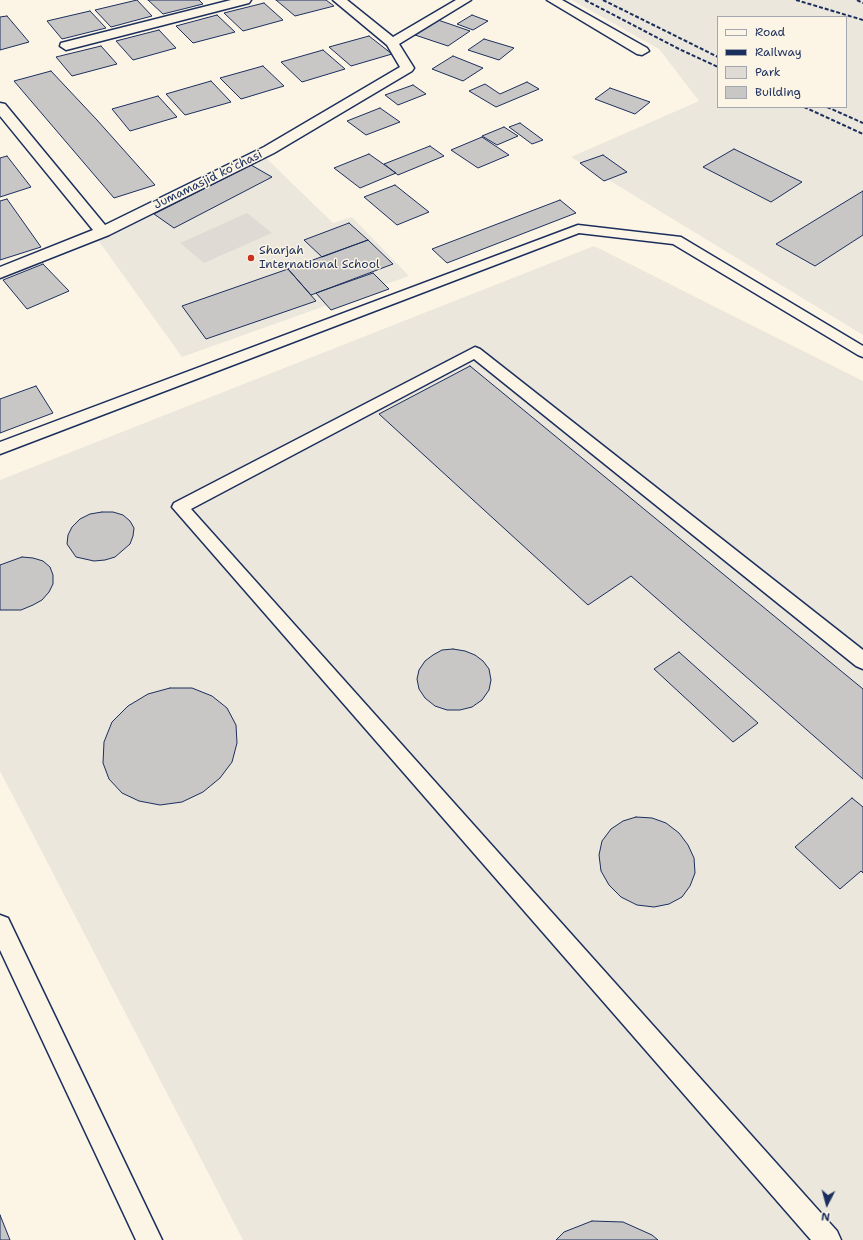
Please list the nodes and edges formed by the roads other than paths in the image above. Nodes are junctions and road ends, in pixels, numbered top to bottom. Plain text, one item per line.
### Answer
1 (245, 0) edge
2 (339, 0) edge
3 (465, 0) edge
4 (553, 0) edge
5 (392, 43) junction
6 (66, 46) dead end
7 (642, 51) dead end
8 (0, 107) edge
9 (103, 232) junction
10 (0, 274) edge
11 (863, 352) edge
12 (0, 448) edge
13 (863, 661) edge
14 (0, 926) edge
15 (149, 1240) edge
16 (828, 1240) edge

1 - 6 street
2 - 5 street
3 - 5 street
4 - 7 street
5 - 9 street, Jumamasjid koʻchasi
8 - 9 street
9 - 10 street, Jumamasjid koʻchasi
11 - 12 lane
13 - 16 lane
14 - 15 lane

